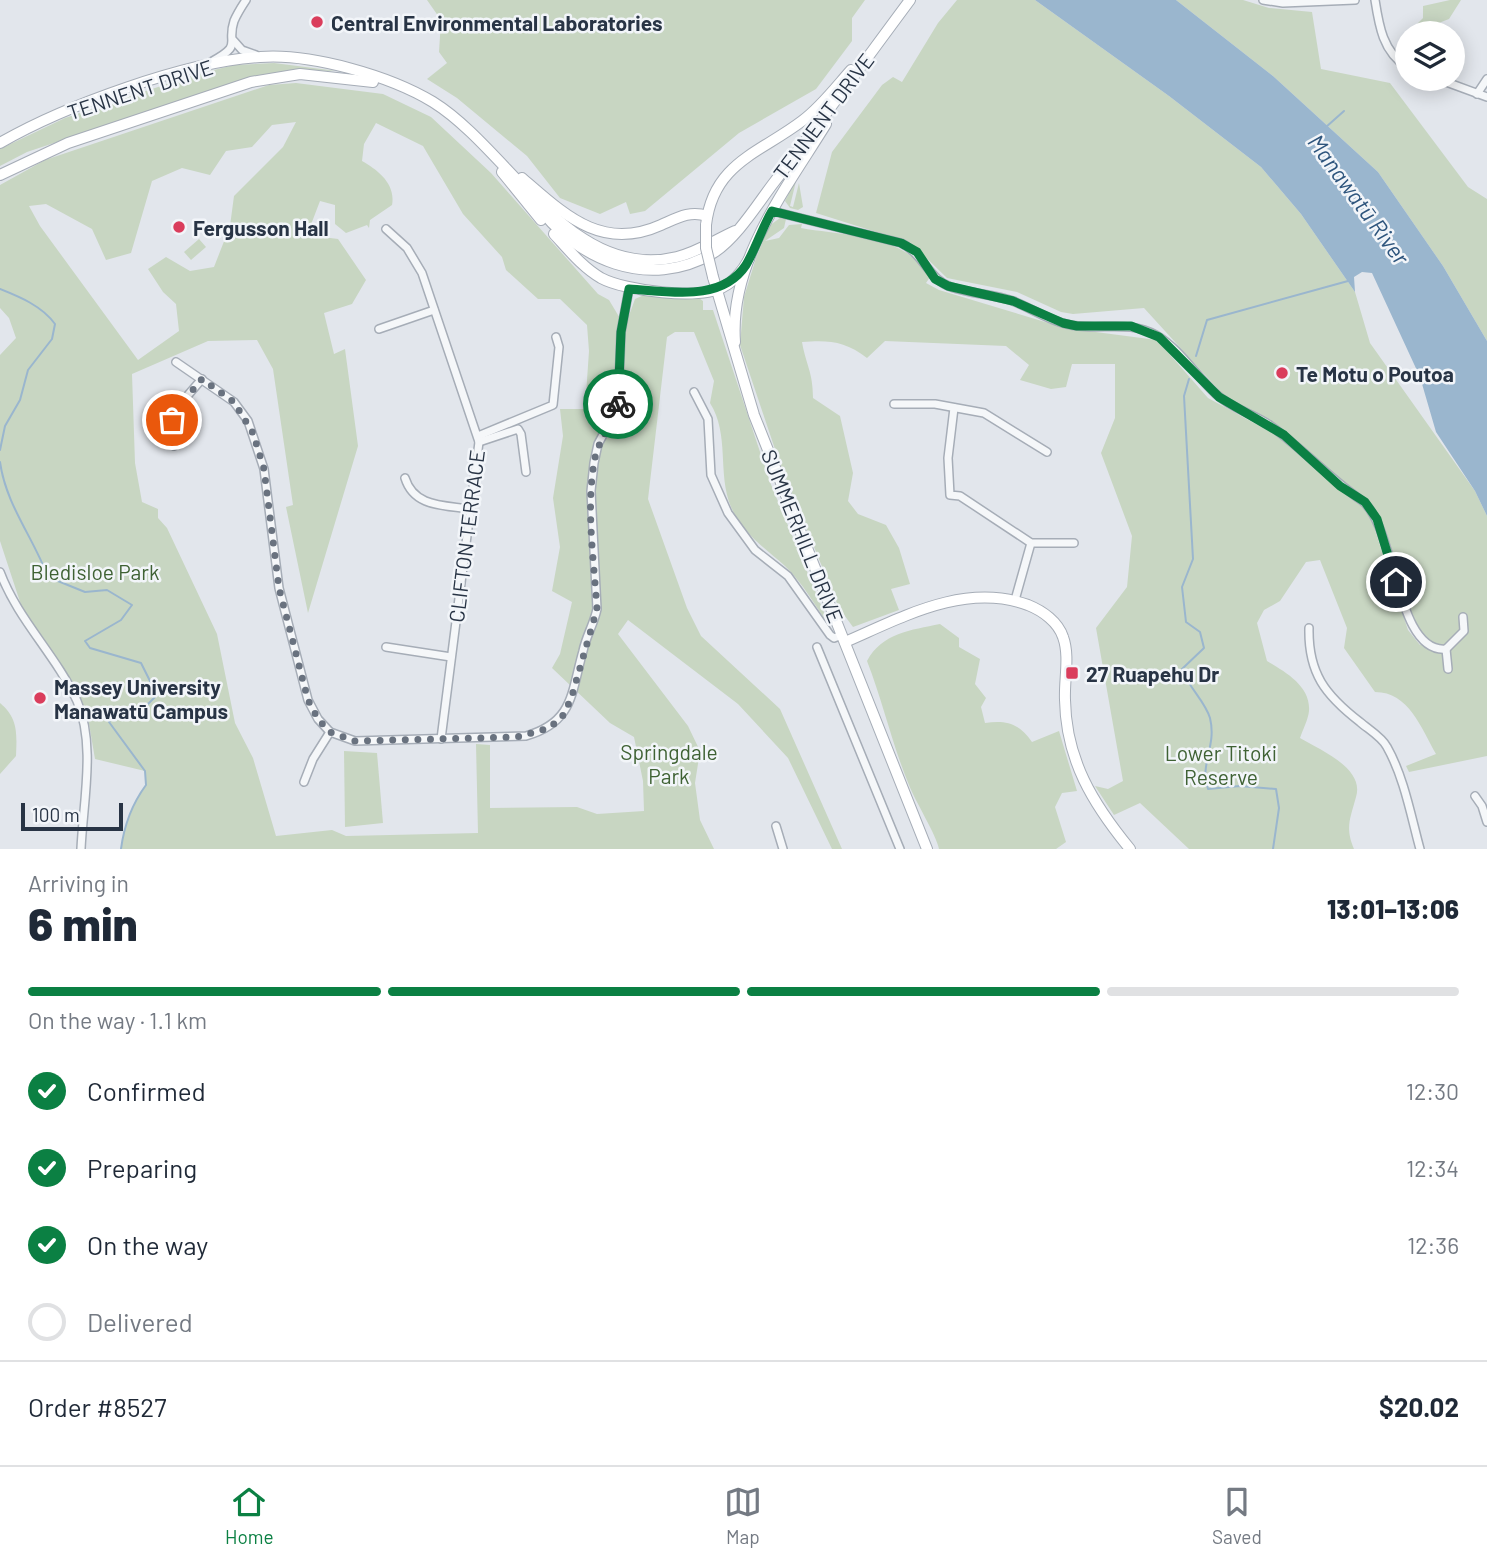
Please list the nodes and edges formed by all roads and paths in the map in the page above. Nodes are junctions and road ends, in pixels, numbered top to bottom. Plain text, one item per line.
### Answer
1 (246, 0) edge
2 (909, 0) edge
3 (1263, 0) edge
4 (1355, 0) edge
5 (1375, 0) edge
6 (891, 25) junction
7 (234, 41) junction
8 (1395, 56) edge
9 (262, 57) junction
10 (202, 66) junction
11 (860, 68) junction
12 (1487, 79) edge
13 (407, 89) junction
14 (1465, 89) edge
15 (1477, 93) junction
16 (1487, 97) edge
17 (0, 143) edge
18 (486, 148) junction
19 (0, 175) edge
20 (772, 211) junction
21 (707, 220) junction
22 (386, 229) dead end
23 (749, 259) junction
24 (629, 289) junction
25 (716, 289) junction
26 (433, 310) junction
27 (379, 329) dead end
28 (556, 337) dead end
29 (176, 362) dead end
30 (738, 363) junction
31 (202, 379) junction
32 (694, 392) dead end
33 (894, 404) dead end
34 (954, 408) junction
35 (478, 439) junction
36 (174, 446) dead end
37 (1047, 452) dead end
38 (526, 472) dead end
39 (405, 478) dead end
40 (469, 509) junction
41 (1031, 543) junction
42 (1074, 543) dead end
43 (0, 572) edge
44 (1015, 600) junction
45 (1462, 617) dead end
46 (1309, 628) dead end
47 (844, 638) junction
48 (386, 647) dead end
49 (817, 647) dead end
50 (1446, 649) junction
51 (451, 657) junction
52 (1448, 669) dead end
53 (330, 732) junction
54 (442, 739) junction
55 (304, 782) dead end
56 (1475, 796) dead end
57 (1487, 822) edge
58 (776, 826) dead end
59 (81, 849) edge
60 (783, 849) edge
61 (900, 849) edge
62 (927, 849) edge
63 (1130, 849) edge
64 (1420, 849) edge

1 - 7 street
2 - 6 main road, TENNENT DRIVE
3 - 4 street
5 - 8 street
6 - 11 main road, TENNENT DRIVE
6 - 21 main road
7 - 9 street
7 - 10 street
9 - 10 main road, TENNENT DRIVE
9 - 13 main road, TENNENT DRIVE
10 - 17 main road, TENNENT DRIVE
11 - 18 main road, TENNENT DRIVE
11 - 20 main road
12 - 15 street
13 - 18 main road, TENNENT DRIVE
13 - 19 main road, TENNENT DRIVE
14 - 15 street
15 - 16 street
18 - 21 main road
18 - 24 main road
20 - 23 main road
20 - 50 street
21 - 25 main road, SUMMERHILL DRIVE, bridge
22 - 26 street, CLIFTON TERRACE
23 - 25 main road
23 - 30 main road
24 - 25 main road
24 - 54 street
25 - 30 main road, SUMMERHILL DRIVE
26 - 27 street
26 - 35 street, CLIFTON TERRACE
28 - 35 street
29 - 31 street
30 - 47 main road, SUMMERHILL DRIVE
31 - 36 street
31 - 53 street
32 - 47 street
33 - 34 street
34 - 37 street
34 - 41 street
35 - 38 street
35 - 40 street, CLIFTON TERRACE
39 - 40 street
40 - 51 street, CLIFTON TERRACE
41 - 42 street
41 - 44 street
43 - 59 street
44 - 47 main road
44 - 63 main road
45 - 50 street
46 - 64 street
47 - 62 main road, SUMMERHILL DRIVE
48 - 51 street
49 - 61 street
50 - 52 street
51 - 54 street, CLIFTON TERRACE
53 - 54 street
53 - 55 street
56 - 57 street
58 - 60 street

